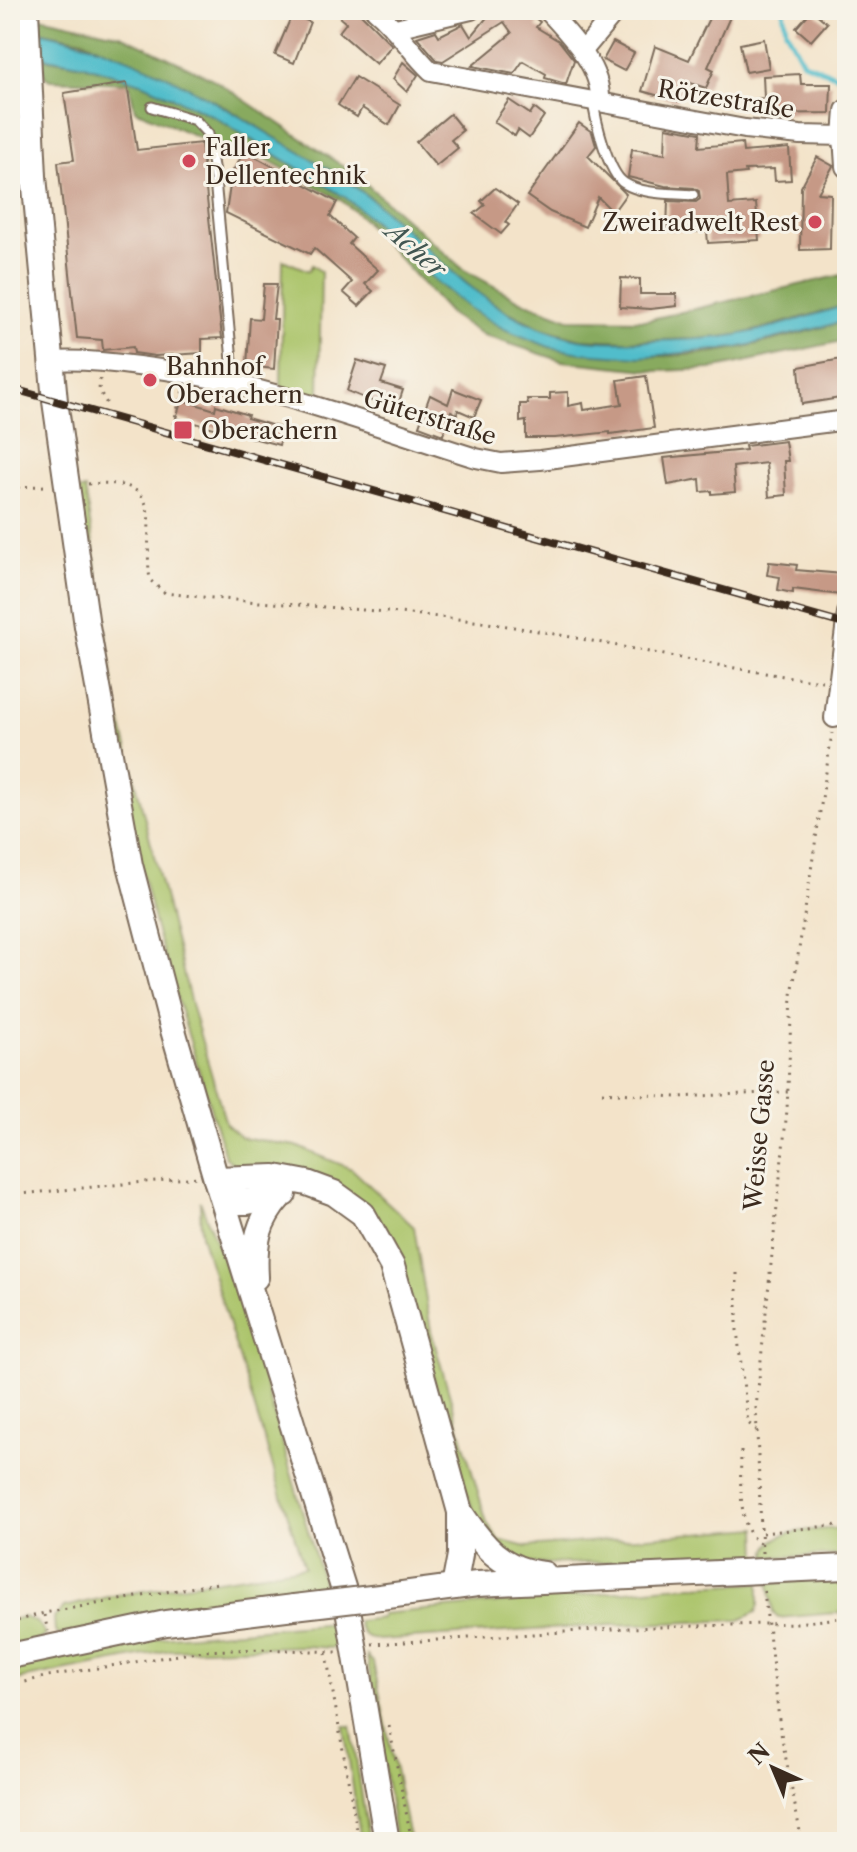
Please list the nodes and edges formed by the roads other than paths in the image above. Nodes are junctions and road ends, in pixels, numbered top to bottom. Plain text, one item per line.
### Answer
1 (375, 10) edge
2 (471, 10) edge
3 (547, 10) edge
4 (617, 10) edge
5 (26, 13) edge
6 (396, 28) junction
7 (582, 52) junction
8 (596, 101) junction
9 (152, 107) dead end
10 (847, 111) edge
11 (845, 136) junction
12 (847, 166) edge
13 (22, 176) edge
14 (693, 195) dead end
15 (52, 361) junction
16 (234, 382) junction
17 (847, 420) edge
18 (847, 613) edge
19 (840, 720) edge
20 (307, 1183) junction
21 (220, 1191) junction
22 (281, 1195) junction
23 (257, 1313) junction
24 (460, 1512) junction
25 (482, 1545) junction
26 (847, 1567) edge
27 (587, 1578) junction
28 (465, 1586) junction
29 (10, 1656) edge
30 (387, 1842) edge

1 - 6 street, Rötzestraße
2 - 6 street
3 - 7 street
4 - 7 street
5 - 13 main road
6 - 8 street, Rötzestraße
7 - 8 street
8 - 11 street, Rötzestraße
8 - 14 lane
9 - 16 lane
10 - 11 street
11 - 12 street
13 - 15 main road
15 - 16 street, Güterstraße
15 - 21 main road
16 - 17 street, Güterstraße
18 - 19 street
20 - 21 main road
20 - 22 main road
20 - 24 main road
21 - 22 main road
21 - 23 main road
22 - 23 main road
23 - 30 main road
24 - 25 main road
24 - 28 main road
25 - 27 main road
25 - 28 main road
26 - 27 main road
27 - 28 main road
28 - 29 main road, bridge

